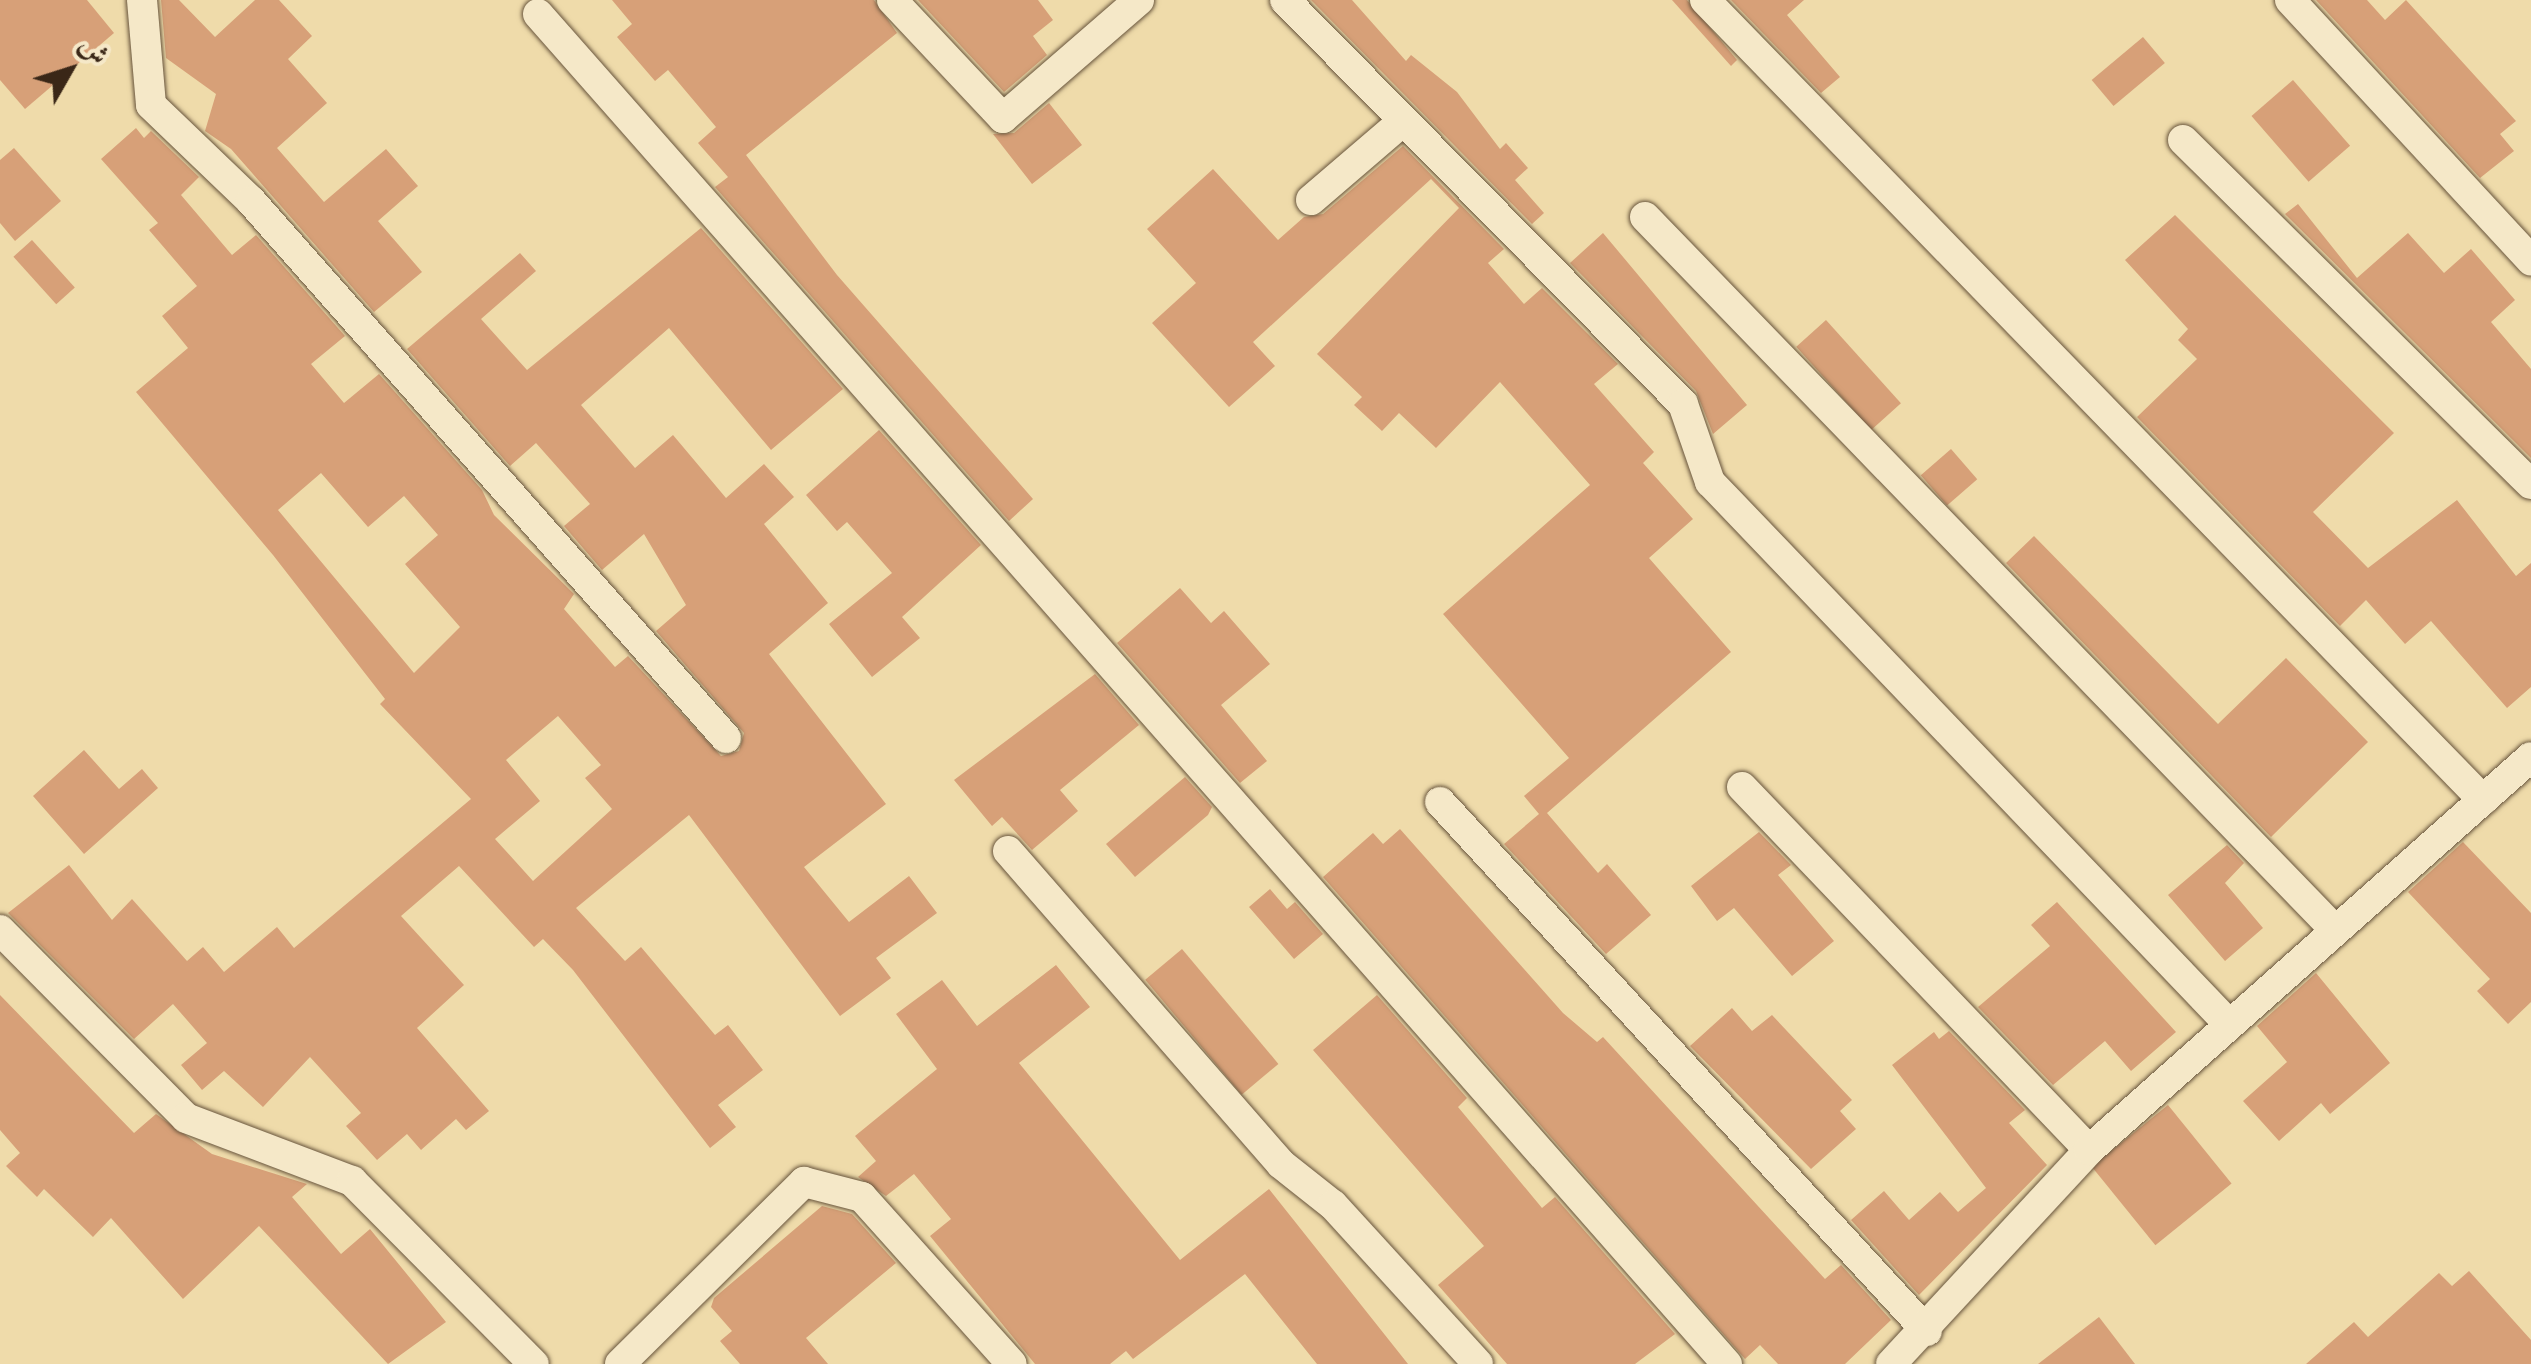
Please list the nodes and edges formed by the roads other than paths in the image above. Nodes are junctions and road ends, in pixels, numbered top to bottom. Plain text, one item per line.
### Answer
1 (142, 0) edge
2 (892, 0) edge
3 (1140, 0) edge
4 (1285, 0) edge
5 (1705, 0) edge
6 (2290, 0) edge
7 (538, 14) dead end
8 (1402, 122) junction
9 (2182, 140) dead end
10 (1311, 200) dead end
11 (1645, 217) dead end
12 (2531, 260) edge
13 (2531, 484) edge
14 (726, 738) dead end
15 (2531, 757) edge
16 (1742, 787) dead end
17 (2483, 800) junction
18 (1440, 802) dead end
19 (1008, 850) dead end
20 (2334, 929) junction
21 (0, 930) edge
22 (2227, 1022) junction
23 (2090, 1150) junction
24 (1928, 1331) junction
25 (534, 1364) edge
26 (620, 1364) edge
27 (1012, 1364) edge
28 (1478, 1364) edge
29 (1727, 1364) edge
30 (1891, 1364) edge

1 - 14 street
2 - 3 street
4 - 8 street
5 - 17 street
6 - 12 street
7 - 29 street
8 - 10 street
8 - 22 street
9 - 13 street
11 - 20 street
15 - 17 street
16 - 23 street
17 - 20 street
18 - 24 street
19 - 28 street
20 - 22 street
21 - 25 street
22 - 23 street
23 - 24 street
24 - 30 street
26 - 27 street

